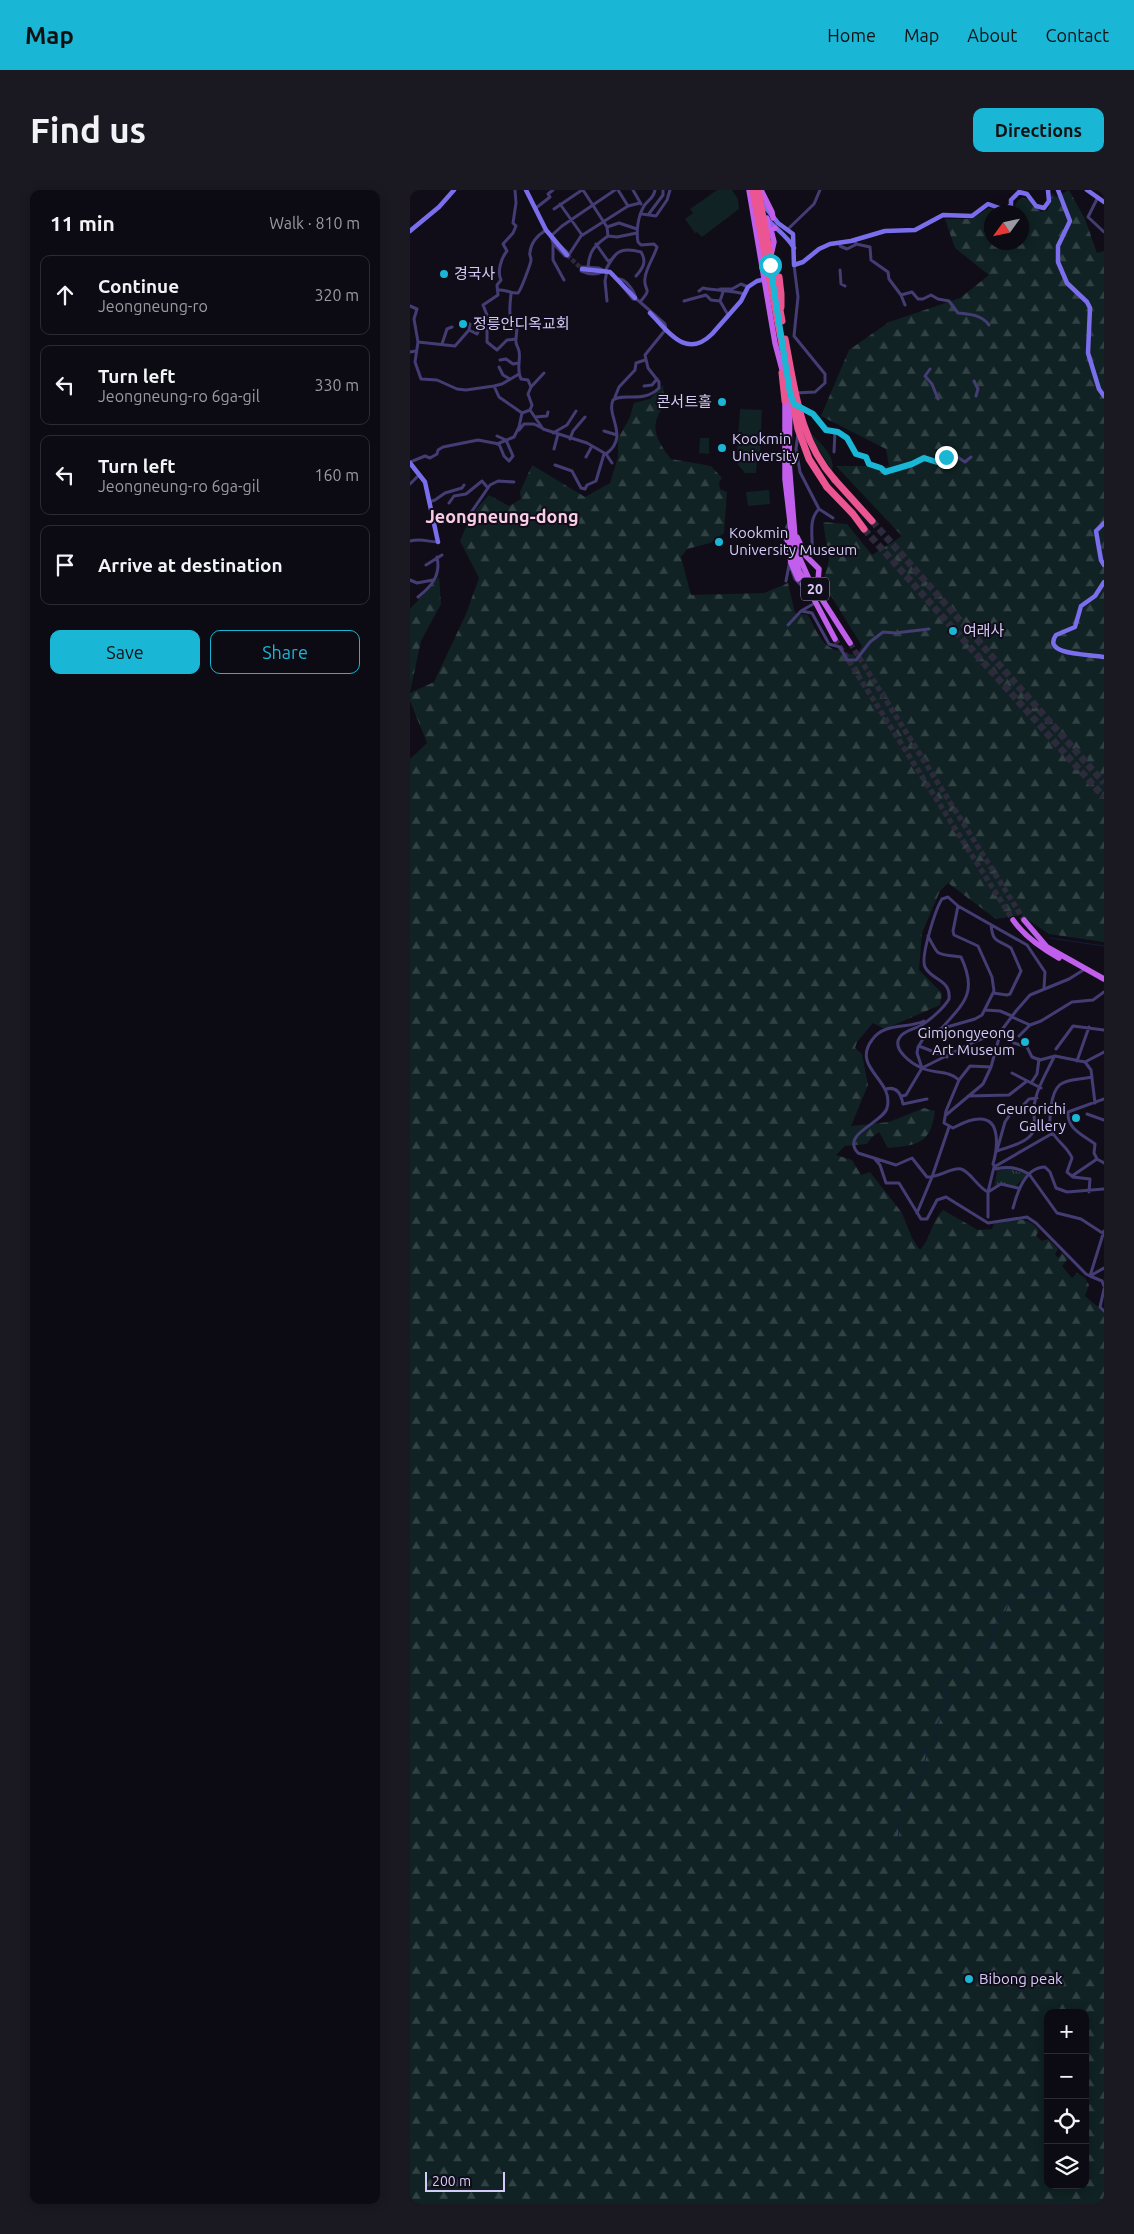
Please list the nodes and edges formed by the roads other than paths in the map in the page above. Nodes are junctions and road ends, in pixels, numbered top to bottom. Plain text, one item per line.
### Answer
1 (454, 190) edge
2 (515, 190) edge
3 (526, 190) edge
4 (553, 190) edge
5 (583, 190) edge
6 (616, 190) edge
7 (633, 190) edge
8 (655, 190) edge
9 (663, 190) edge
10 (670, 190) edge
11 (820, 190) edge
12 (1048, 190) edge
13 (1058, 190) edge
14 (1087, 190) edge
15 (760, 191) edge
16 (751, 193) edge
17 (1098, 197) junction
18 (1104, 202) edge
19 (560, 204) junction
20 (593, 204) junction
21 (642, 204) junction
22 (628, 206) junction
23 (759, 207) junction
24 (536, 208) junction
25 (554, 209) dead end
26 (642, 214) junction
27 (648, 215) junction
28 (770, 217) junction
29 (572, 220) junction
30 (603, 221) junction
31 (608, 227) junction
32 (788, 229) junction
33 (546, 230) junction
34 (773, 230) junction
35 (410, 231) edge
36 (637, 231) junction
37 (1104, 232) edge
38 (582, 235) junction
39 (608, 236) junction
40 (551, 237) junction
41 (840, 242) junction
42 (856, 242) junction
43 (553, 243) junction
44 (793, 243) junction
45 (596, 244) junction
46 (641, 244) junction
47 (768, 246) junction
48 (638, 251) junction
49 (567, 255) junction
50 (611, 260) junction
51 (794, 265) junction
52 (770, 266) junction
53 (585, 268) joint
54 (840, 270) dead end
55 (606, 271) junction
56 (636, 276) dead end
57 (564, 280) dead end
58 (768, 280) junction
59 (845, 286) dead end
60 (748, 287) junction
61 (498, 290) junction
62 (722, 290) junction
63 (699, 291) dead end
64 (511, 294) junction
65 (744, 294) junction
66 (901, 295) junction
67 (635, 298) joint
68 (606, 301) dead end
69 (684, 301) dead end
70 (720, 301) junction
71 (640, 302) junction
72 (410, 306) edge
73 (905, 306) dead end
74 (648, 311) joint
75 (487, 315) junction
76 (728, 315) junction
77 (470, 324) dead end
78 (989, 325) dead end
79 (452, 327) dead end
80 (666, 328) junction
81 (772, 329) junction
82 (469, 330) junction
83 (516, 339) junction
84 (418, 342) junction
85 (775, 343) junction
86 (442, 344) junction
87 (410, 352) edge
88 (416, 352) junction
89 (783, 358) junction
90 (500, 360) dead end
91 (645, 360) junction
92 (518, 363) junction
93 (499, 366) dead end
94 (930, 369) dead end
95 (544, 373) dead end
96 (519, 374) junction
97 (657, 379) junction
98 (510, 380) junction
99 (974, 381) dead end
100 (494, 386) junction
101 (644, 386) dead end
102 (531, 387) junction
103 (790, 393) junction
104 (976, 396) dead end
105 (1104, 396) edge
106 (615, 398) junction
107 (938, 399) dead end
108 (785, 401) junction
109 (794, 404) junction
110 (530, 410) junction
111 (548, 412) dead end
112 (522, 413) junction
113 (579, 414) dead end
114 (536, 416) junction
115 (585, 418) dead end
116 (543, 429) junction
117 (604, 431) dead end
118 (517, 432) junction
119 (835, 432) junction
120 (553, 433) junction
121 (558, 434) junction
122 (617, 435) junction
123 (497, 436) dead end
124 (570, 438) junction
125 (506, 440) junction
126 (497, 444) junction
127 (592, 446) junction
128 (554, 450) dead end
129 (834, 452) dead end
130 (605, 454) junction
131 (586, 457) dead end
132 (971, 457) dead end
133 (410, 463) edge
134 (555, 465) dead end
135 (605, 465) dead end
136 (419, 474) junction
137 (514, 482) dead end
138 (410, 484) edge
139 (464, 485) dead end
140 (488, 488) junction
141 (786, 490) junction
142 (453, 491) junction
143 (456, 496) junction
144 (429, 502) junction
145 (449, 502) dead end
146 (819, 510) junction
147 (470, 514) dead end
148 (793, 514) junction
149 (833, 518) dead end
150 (872, 521) tunnel mouth
151 (1104, 523) edge
152 (791, 526) junction
153 (864, 529) tunnel mouth
154 (410, 541) edge
155 (438, 542) joint
156 (812, 548) dead end
157 (442, 555) dead end
158 (437, 557) junction
159 (789, 564) junction
160 (426, 565) dead end
161 (1104, 566) edge
162 (798, 579) dead end
163 (410, 580) edge
164 (434, 580) junction
165 (818, 580) dead end
166 (786, 581) dead end
167 (1104, 582) edge
168 (418, 597) dead end
169 (815, 603) junction
170 (802, 612) junction
171 (827, 623) junction
172 (788, 625) dead end
173 (929, 629) dead end
174 (835, 640) tunnel mouth
175 (850, 643) tunnel mouth
176 (1104, 657) edge
177 (958, 906) junction
178 (1013, 920) tunnel mouth
179 (1024, 920) tunnel mouth
180 (991, 925) junction
181 (928, 936) junction
182 (1068, 959) junction
183 (1085, 968) junction
184 (1104, 979) edge
185 (1044, 988) junction
186 (1104, 992) edge
187 (993, 993) junction
188 (985, 1010) junction
189 (932, 1015) junction
190 (1012, 1017) junction
191 (1030, 1025) junction
192 (1089, 1027) junction
193 (940, 1030) junction
194 (1104, 1030) edge
195 (1001, 1031) junction
196 (1019, 1036) dead end
197 (919, 1046) junction
198 (1056, 1048) dead end
199 (1104, 1052) edge
200 (1055, 1056) junction
201 (947, 1057) junction
202 (1039, 1059) junction
203 (1077, 1061) junction
204 (1085, 1062) junction
205 (922, 1068) junction
206 (991, 1068) junction
207 (1012, 1073) dead end
208 (1092, 1077) junction
209 (959, 1080) junction
210 (1027, 1080) junction
211 (1031, 1083) junction
212 (1040, 1088) junction
213 (886, 1089) junction
214 (902, 1096) junction
215 (968, 1096) junction
216 (1037, 1098) junction
217 (927, 1099) dead end
218 (1104, 1099) edge
219 (1095, 1103) junction
220 (1087, 1114) dead end
221 (946, 1115) junction
222 (1104, 1120) edge
223 (949, 1126) junction
224 (1053, 1133) junction
225 (997, 1151) junction
226 (873, 1158) junction
227 (1097, 1159) junction
228 (1104, 1162) edge
229 (994, 1167) junction
230 (1030, 1174) junction
231 (1072, 1176) junction
232 (932, 1178) junction
233 (1018, 1188) junction
234 (1104, 1189) edge
235 (988, 1192) junction
236 (1089, 1192) junction
237 (1013, 1208) dead end
238 (917, 1214) junction
239 (988, 1217) dead end
240 (1103, 1233) edge
241 (1104, 1268) edge
242 (1090, 1276) junction
243 (1104, 1287) edge
244 (1104, 1311) edge

1 - 35 street
2 - 61 street
3 - 24 street
4 - 24 street
5 - 19 street
5 - 20 street
6 - 20 street
6 - 22 street
7 - 21 street
8 - 21 street
9 - 27 street
10 - 27 street
11 - 32 street
12 - 42 street
13 - 105 street
14 - 17 street
15 - 16 street
15 - 23 highway, bridge
15 - 28 main road
16 - 23 highway, bridge
16 - 58 main road, 20
17 - 18 street
17 - 37 street
19 - 25 street
19 - 29 street
20 - 29 street
20 - 30 street
21 - 22 street
21 - 26 street
22 - 30 street
23 - 28 street
23 - 47 highway, bridge
23 - 52 main road, 20
23 - 58 highway, bridge
24 - 33 street
26 - 27 street
26 - 36 street
28 - 32 street
28 - 34 main road
28 - 52 main road
29 - 38 street
29 - 40 street
30 - 31 street
30 - 38 street
31 - 36 street
31 - 39 street
32 - 44 street
33 - 40 street
33 - 64 street
34 - 44 street
34 - 52 main road
36 - 39 street
36 - 46 street
38 - 49 street
39 - 45 street
40 - 43 street
40 - 49 street
41 - 42 street
41 - 42 street
41 - 51 street
42 - 66 street
43 - 49 street
43 - 57 street
44 - 51 street
45 - 50 street
45 - 53 street
46 - 48 street
46 - 71 street
47 - 89 highway, bridge
47 - 150 highway, bridge
48 - 50 street
48 - 56 street
50 - 55 street
51 - 103 street
52 - 58 street
52 - 89 main road, 20
53 - 55 street
54 - 59 street
55 - 67 street
55 - 68 street
58 - 60 street
58 - 81 main road, 20
58 - 89 street
58 - 108 highway, bridge
58 - 153 highway, bridge
60 - 62 street
60 - 65 street
61 - 64 street
61 - 75 street
62 - 63 street
62 - 65 street
62 - 70 street
64 - 83 street
65 - 76 street
66 - 73 street
66 - 78 street
67 - 71 street
69 - 70 street
70 - 76 street
71 - 74 street
72 - 84 street
74 - 80 street
75 - 82 street
75 - 83 street
76 - 80 street
77 - 82 street
79 - 86 street
80 - 91 street
81 - 85 main road, 20
81 - 89 main road
82 - 86 street
83 - 92 street
84 - 86 street
84 - 88 street
85 - 89 main road, 20
85 - 108 main road
87 - 88 street
88 - 100 street
89 - 103 main road, 20
89 - 108 main road, 20
90 - 92 street
91 - 97 street
91 - 106 street
92 - 96 street
93 - 98 street
94 - 107 street
95 - 102 street
96 - 98 street
96 - 102 street
97 - 101 street
97 - 106 street
98 - 100 street
99 - 104 street
100 - 112 street
102 - 110 street
103 - 109 street
103 - 148 main road, 20
106 - 122 street
108 - 141 main road, 20
109 - 119 street
109 - 146 street
110 - 112 street
110 - 114 street
111 - 114 street
112 - 118 street
113 - 120 street
114 - 116 street
115 - 124 street
116 - 118 street
116 - 120 street
117 - 122 street
118 - 125 street
119 - 129 street
119 - 132 street
120 - 121 street
121 - 124 street
121 - 128 street
122 - 130 street
123 - 125 street
124 - 127 street
125 - 126 street
125 - 126 street
126 - 133 street
127 - 130 street
127 - 131 street
130 - 134 street
130 - 135 street
133 - 136 street
136 - 138 street
136 - 144 street
137 - 140 street
139 - 142 street
140 - 143 street
140 - 147 street
141 - 148 main road
141 - 152 main road, 20
142 - 143 street
142 - 144 street
143 - 145 street
144 - 155 street
146 - 149 street
146 - 156 street
148 - 152 main road, 20
151 - 161 street
152 - 159 street
152 - 162 main road
152 - 165 main road
152 - 171 main road, 20
152 - 175 main road, 20
154 - 155 street
157 - 158 street
158 - 160 street
158 - 164 street
159 - 166 street
159 - 169 street
163 - 164 street
164 - 168 street
167 - 176 street
169 - 170 street
169 - 171 street
170 - 172 street
170 - 173 street
171 - 174 main road, 20
177 - 180 street
177 - 181 street
177 - 187 street
178 - 182 main road
179 - 182 main road
180 - 185 street
180 - 187 street
181 - 189 street
181 - 193 street
182 - 183 main road
183 - 184 main road
183 - 185 street
185 - 190 street
186 - 191 street
187 - 188 street
188 - 190 street
188 - 193 street
189 - 205 street
189 - 213 street
190 - 191 street
190 - 195 street
191 - 196 street
192 - 194 street
192 - 198 street
192 - 203 street
193 - 197 street
195 - 201 street
195 - 202 street
195 - 206 street
197 - 201 street
197 - 205 street
199 - 204 street
200 - 202 street
200 - 203 street
200 - 212 street
201 - 205 street
202 - 211 street
203 - 204 street
204 - 208 street
205 - 209 street
205 - 214 street
206 - 209 street
206 - 215 street
207 - 210 street
208 - 219 street
208 - 224 street
209 - 221 street
210 - 211 street
210 - 215 street
211 - 212 street
212 - 216 street
213 - 214 street
213 - 226 street
214 - 217 street
215 - 221 street
216 - 225 street
216 - 225 street
218 - 219 street
219 - 227 street
220 - 222 street
221 - 223 street
223 - 225 street
223 - 232 street
224 - 229 street
224 - 231 street
225 - 229 street
226 - 232 street
226 - 238 street
227 - 228 street
227 - 231 street
229 - 230 street
229 - 235 street
230 - 233 street
230 - 236 street
230 - 240 street
231 - 236 street
232 - 235 street
232 - 238 street
233 - 235 street
233 - 237 street
234 - 236 street
235 - 239 street
238 - 242 street
240 - 242 street
241 - 242 street
242 - 243 street
243 - 244 street

